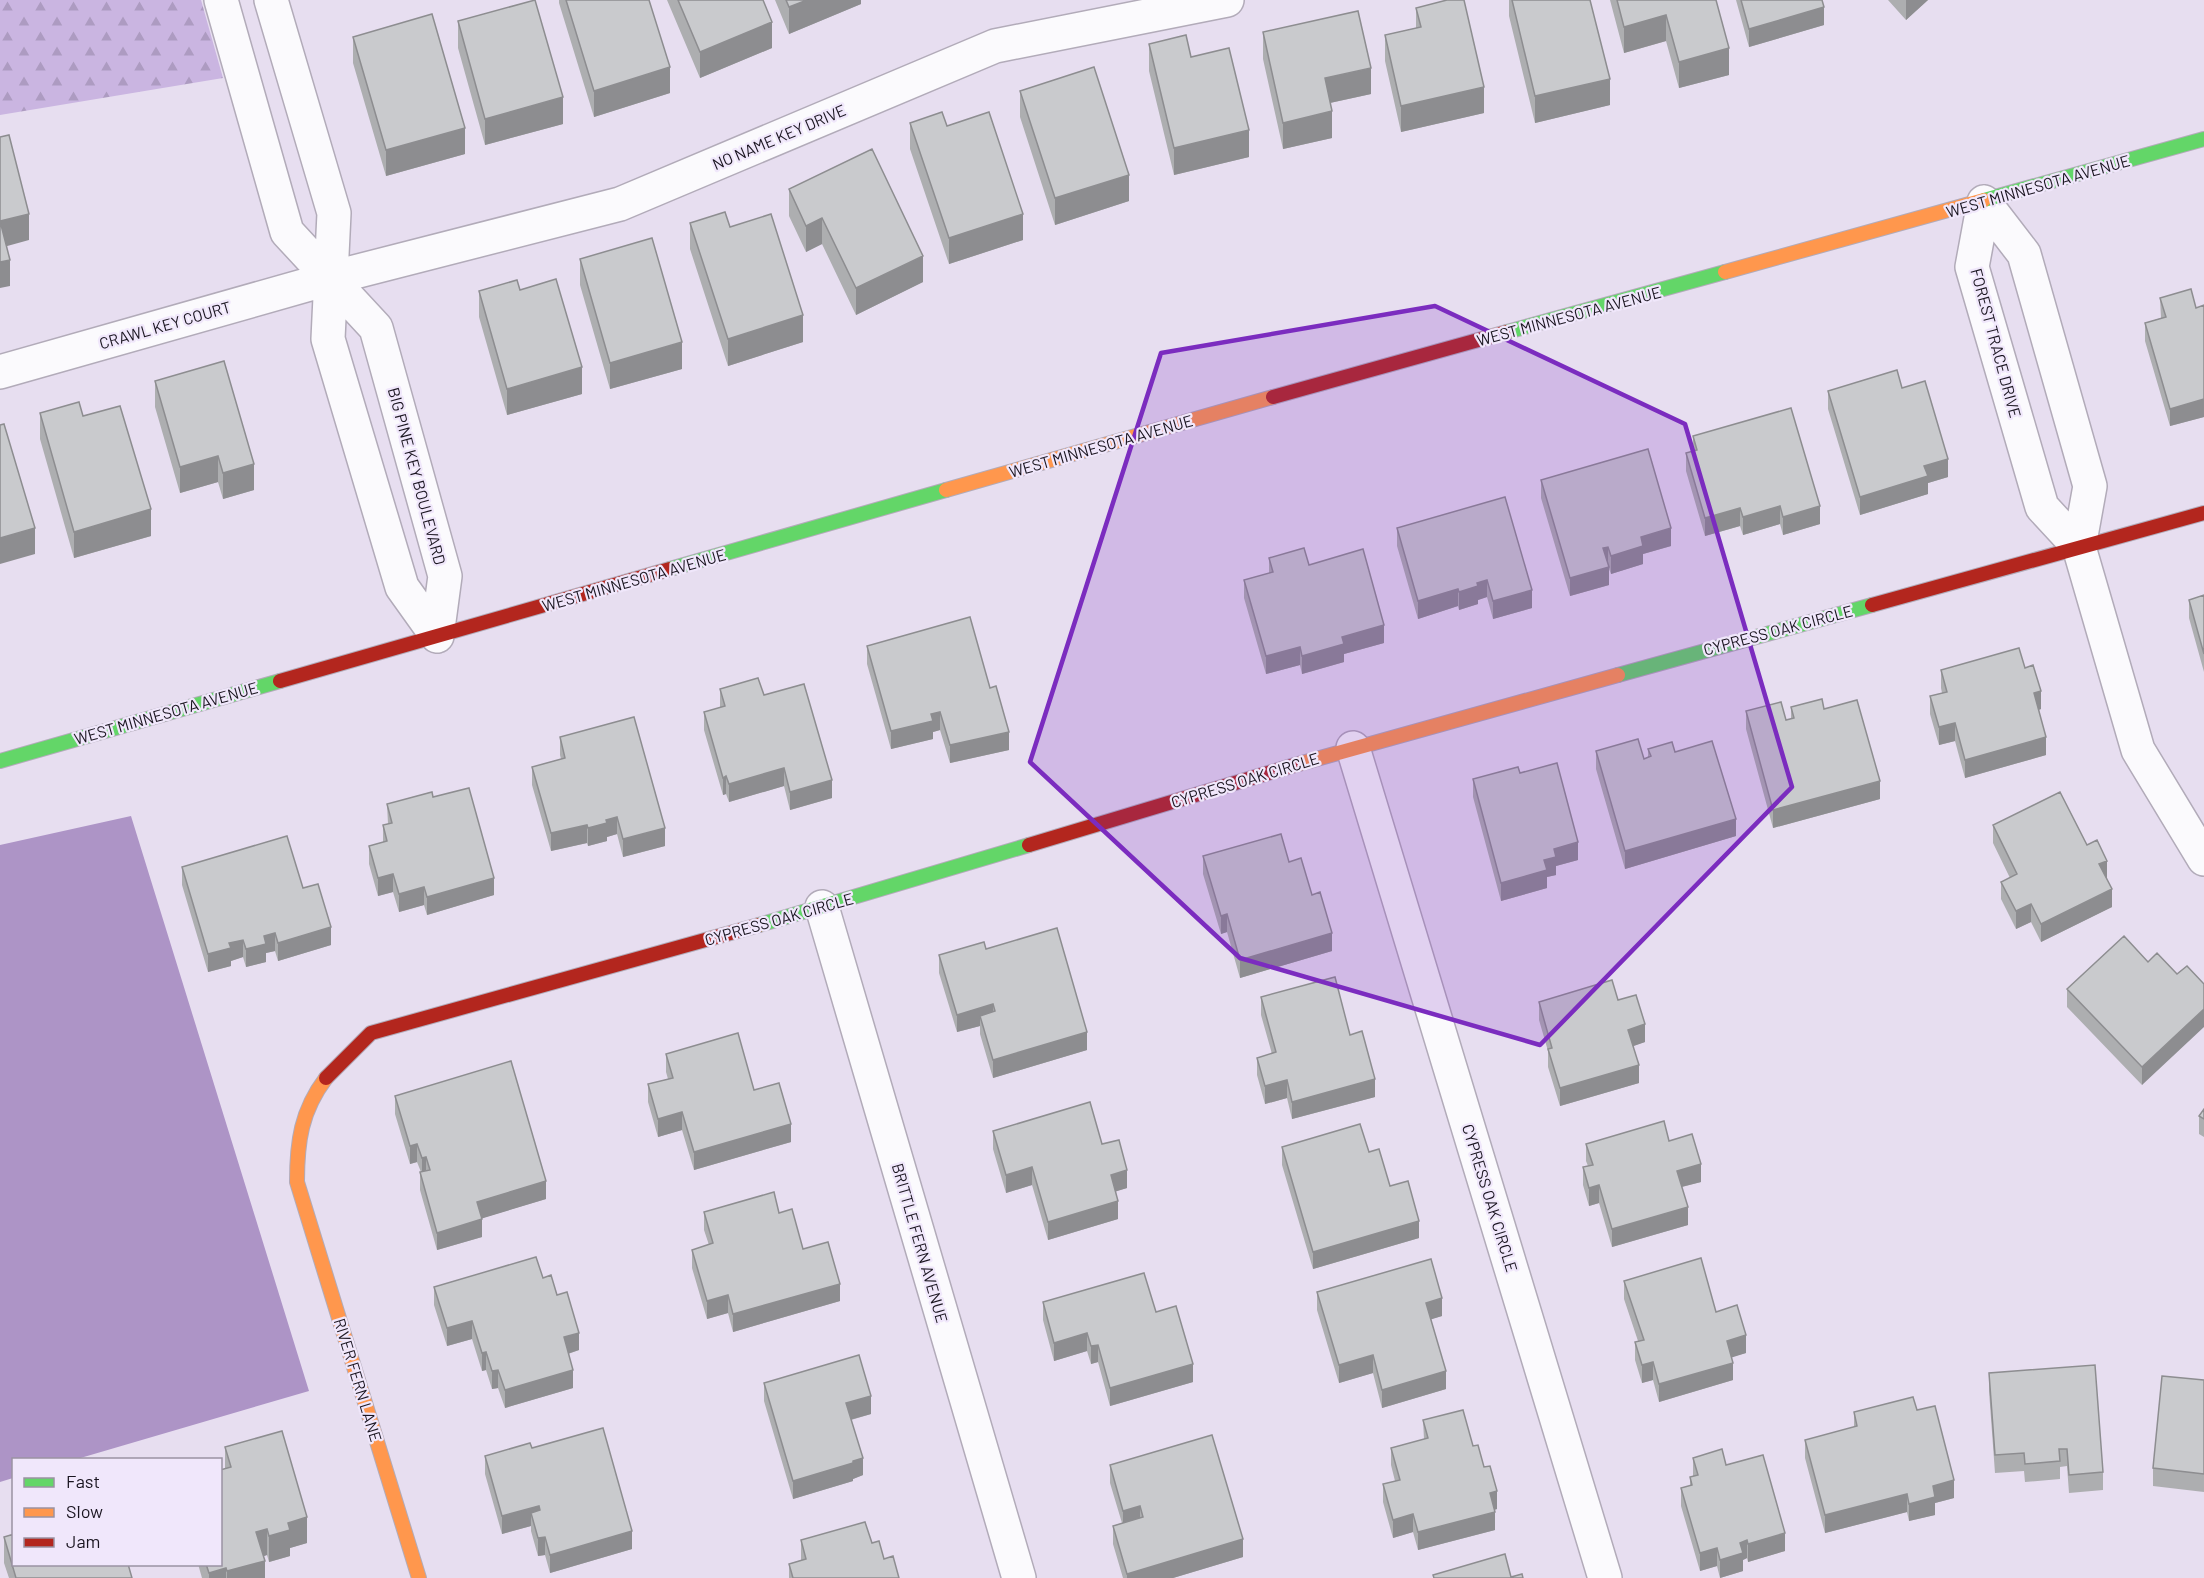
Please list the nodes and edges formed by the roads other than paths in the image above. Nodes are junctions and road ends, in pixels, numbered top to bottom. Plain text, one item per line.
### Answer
1 (221, 0) edge
2 (271, 0) edge
3 (1227, 0) edge
4 (2204, 139) edge
5 (1984, 202) junction
6 (331, 279) junction
7 (0, 372) edge
8 (2204, 513) edge
9 (2079, 547) junction
10 (437, 636) junction
11 (1353, 748) junction
12 (0, 761) edge
13 (2204, 859) edge
14 (822, 907) junction
15 (297, 1182) joint
16 (419, 1578) edge
17 (1019, 1578) edge
18 (1605, 1578) edge

1 - 6 street, BIG PINE KEY BOULEVARD
2 - 6 street
3 - 6 street, NO NAME KEY DRIVE
4 - 5 street, WEST MINNESOTA AVENUE
5 - 9 street, FOREST TRACE DRIVE
5 - 9 street, FOREST TRACE DRIVE
5 - 10 street, WEST MINNESOTA AVENUE
6 - 7 street, CRAWL KEY COURT
6 - 10 street
6 - 10 street, BIG PINE KEY BOULEVARD
8 - 9 street, CYPRESS OAK CIRCLE
9 - 11 street, CYPRESS OAK CIRCLE
9 - 13 street, FOREST TRACE DRIVE
10 - 12 street, WEST MINNESOTA AVENUE
11 - 14 street, CYPRESS OAK CIRCLE
11 - 18 street, CYPRESS OAK CIRCLE
14 - 15 street, CYPRESS OAK CIRCLE
14 - 17 street, BRITTLE FERN AVENUE
15 - 16 street, RIVER FERN LANE

